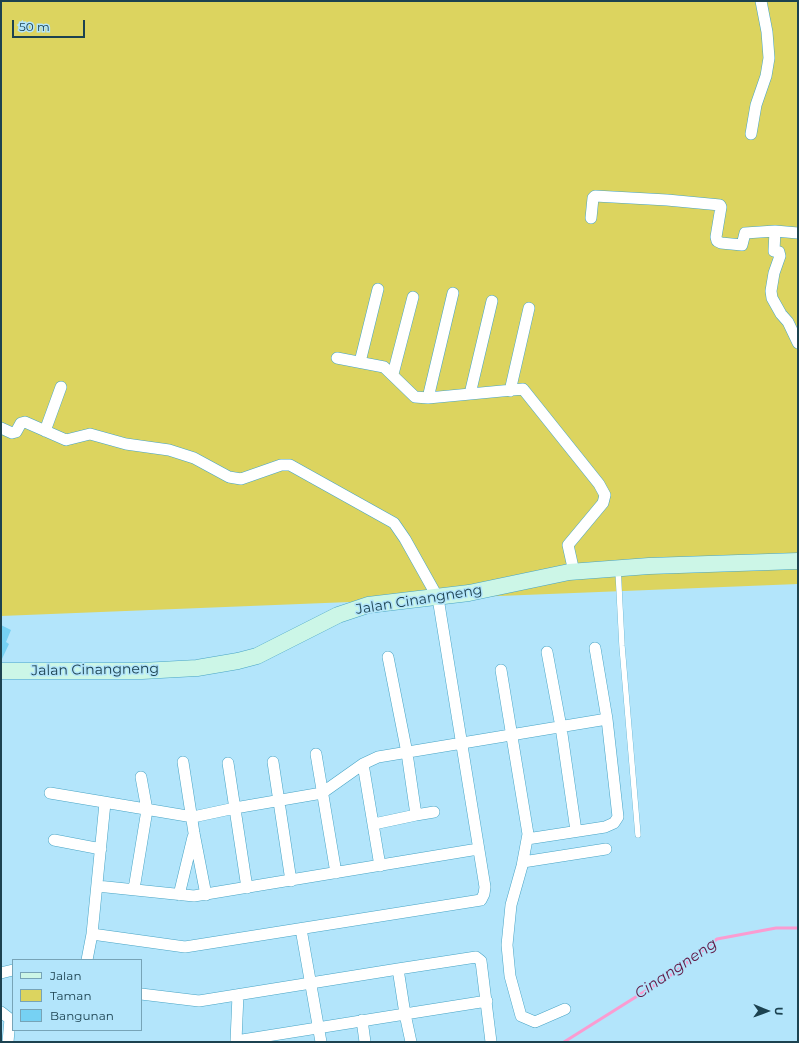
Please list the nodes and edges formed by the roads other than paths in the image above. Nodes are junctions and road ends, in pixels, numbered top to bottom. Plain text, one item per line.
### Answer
1 (761, 1) edge
2 (751, 134) dead end
3 (591, 218) dead end
4 (776, 231) junction
5 (798, 233) edge
6 (378, 289) dead end
7 (453, 293) dead end
8 (413, 297) dead end
9 (492, 301) dead end
10 (529, 308) dead end
11 (798, 343) edge
12 (337, 358) dead end
13 (360, 362) junction
14 (393, 374) junction
15 (61, 388) dead end
16 (510, 391) junction
17 (470, 394) junction
18 (428, 398) junction
19 (1, 428) edge
20 (45, 431) junction
21 (798, 561) edge
22 (618, 569) junction
23 (574, 572) junction
24 (438, 598) junction
25 (595, 648) dead end
26 (547, 652) dead end
27 (388, 657) dead end
28 (502, 670) dead end
29 (1, 671) edge
30 (607, 719) junction
31 (561, 727) junction
32 (513, 735) junction
33 (461, 744) junction
34 (407, 752) junction
35 (316, 754) dead end
36 (183, 762) dead end
37 (273, 762) dead end
38 (228, 763) dead end
39 (364, 764) junction
40 (141, 777) dead end
41 (50, 793) dead end
42 (322, 793) junction
43 (278, 801) junction
44 (104, 803) junction
45 (235, 808) junction
46 (147, 810) junction
47 (434, 812) dead end
48 (416, 815) junction
49 (193, 817) junction
50 (374, 824) junction
51 (576, 831) junction
52 (194, 833) junction
53 (638, 835) dead end
54 (527, 838) junction
55 (54, 840) dead end
56 (100, 849) junction
57 (478, 849) junction
58 (606, 849) dead end
59 (523, 862) junction
60 (380, 866) junction
61 (336, 873) junction
62 (291, 881) junction
63 (97, 886) junction
64 (247, 888) junction
65 (134, 889) junction
66 (179, 895) junction
67 (206, 895) junction
68 (301, 929) junction
69 (92, 934) junction
70 (87, 959) edge
71 (398, 969) junction
72 (12, 970) edge
73 (1, 973) edge
74 (310, 982) junction
75 (142, 994) edge
76 (238, 995) junction
77 (487, 1001) junction
78 (565, 1009) dead end
79 (1, 1012) edge
80 (405, 1014) junction
81 (362, 1020) junction
82 (318, 1027) junction
83 (267, 1039) edge
84 (236, 1041) edge
85 (8, 1042) edge
86 (321, 1042) edge
87 (365, 1042) edge
88 (411, 1042) edge
89 (491, 1042) edge

1 - 2 street
3 - 4 street
4 - 5 street
4 - 11 street
6 - 13 street
7 - 18 street
8 - 14 street
9 - 17 street
10 - 16 street
12 - 13 street
13 - 14 street
14 - 18 street
15 - 20 street
16 - 17 street
16 - 23 street
17 - 18 street
19 - 20 street
20 - 24 street
21 - 22 street, Jalan Cinangneng
22 - 23 street, Jalan Cinangneng
22 - 53 lane
23 - 24 street, Jalan Cinangneng
24 - 29 street, Jalan Cinangneng
24 - 33 street
25 - 30 street
26 - 31 street
27 - 34 street
28 - 32 street
30 - 31 street
30 - 51 street
31 - 32 street
31 - 51 street
32 - 33 street
32 - 54 street
33 - 34 street
33 - 57 street
34 - 39 street
34 - 48 street
35 - 42 street
36 - 49 street
37 - 43 street
38 - 45 street
39 - 42 street
39 - 50 street
40 - 46 street
41 - 44 street
42 - 43 street
42 - 61 street
43 - 45 street
43 - 62 street
44 - 46 street
44 - 56 street
45 - 49 street
45 - 64 street
46 - 49 street
46 - 65 street
47 - 48 street
48 - 50 street
49 - 52 street
50 - 60 street
51 - 54 street
52 - 66 street
52 - 67 street
54 - 59 street
55 - 56 street
56 - 63 street
57 - 60 street
57 - 68 street
58 - 59 street
59 - 78 street
60 - 61 street
61 - 62 street
62 - 64 street
63 - 65 street
63 - 69 street
64 - 67 street
65 - 66 street
66 - 67 street
68 - 69 street
68 - 74 street
69 - 70 street
71 - 74 street
71 - 77 street
71 - 80 street
72 - 73 street
74 - 76 street
74 - 82 street
75 - 76 street
76 - 84 street
77 - 80 street
77 - 89 street
79 - 85 street
80 - 81 street
80 - 88 street
81 - 82 street
81 - 87 street
82 - 83 street
82 - 86 street
83 - 84 street

